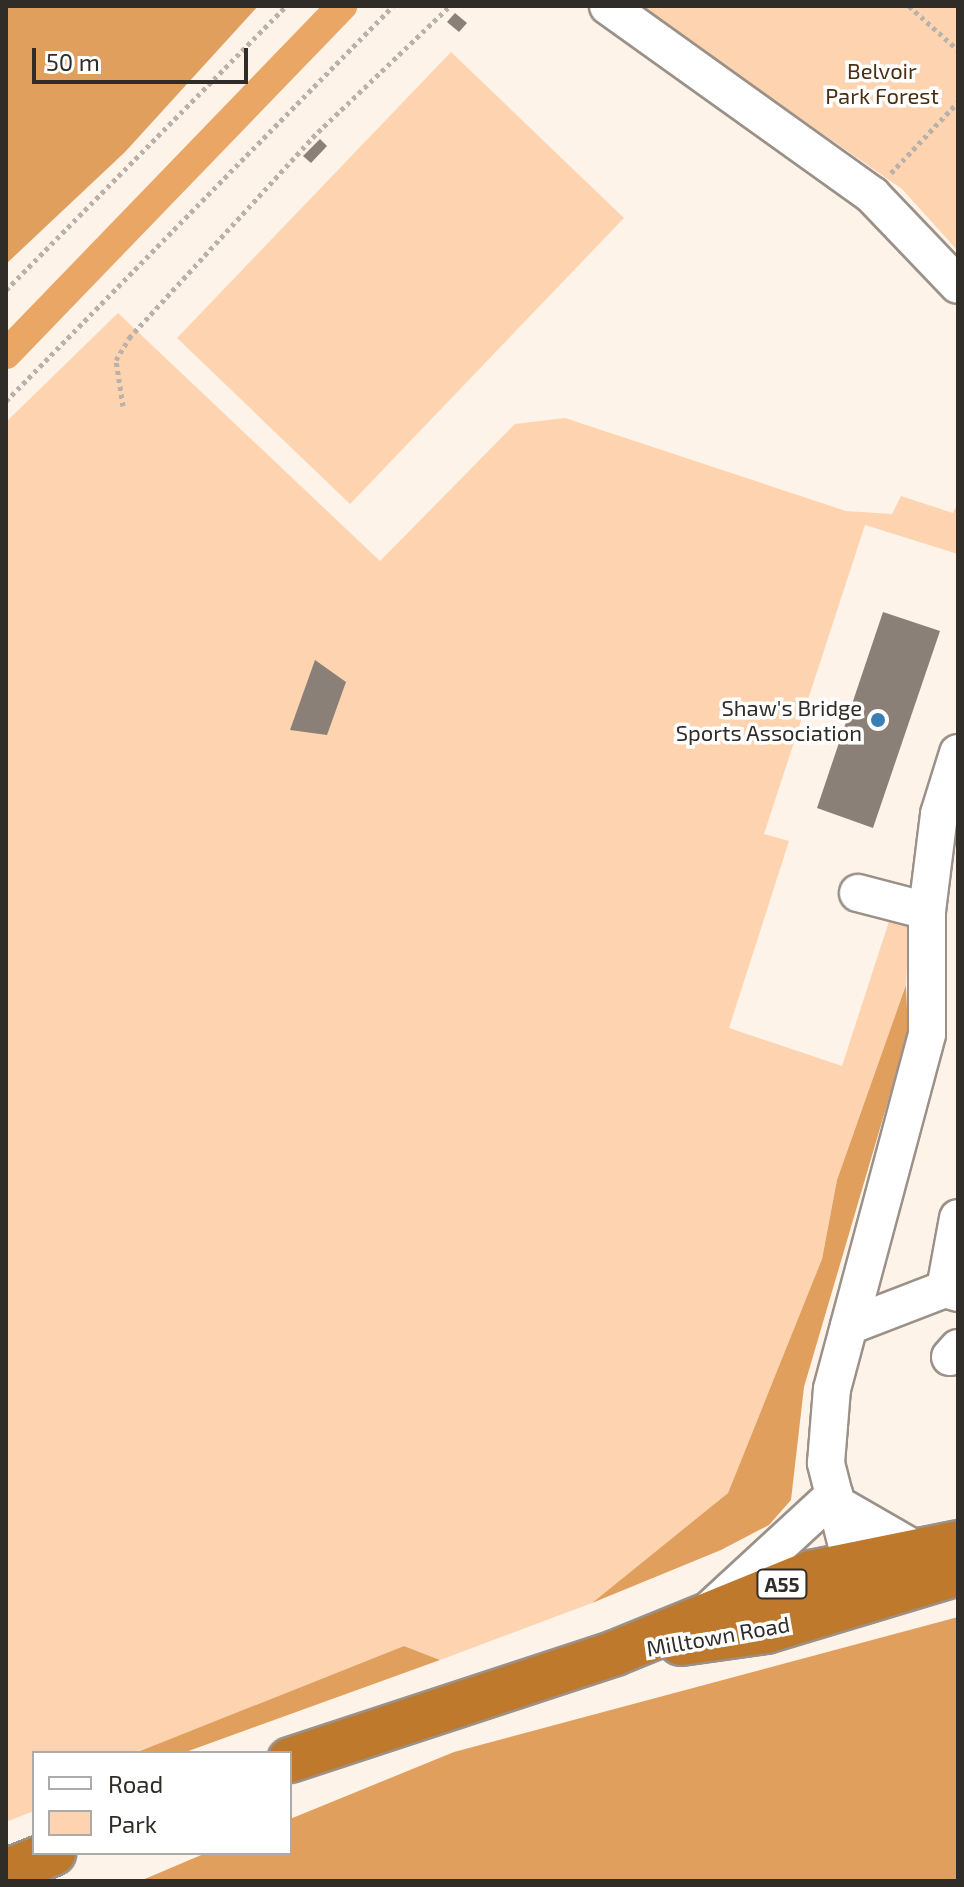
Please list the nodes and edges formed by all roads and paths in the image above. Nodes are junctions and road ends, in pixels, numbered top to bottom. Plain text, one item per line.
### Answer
1 (286, 6) edge
2 (393, 6) edge
3 (450, 6) edge
4 (608, 6) edge
5 (909, 6) edge
6 (958, 50) edge
7 (958, 102) edge
8 (872, 195) junction
9 (958, 285) edge
10 (6, 290) edge
11 (6, 401) edge
12 (123, 406) dead end
13 (958, 753) edge
14 (949, 811) edge
15 (858, 893) dead end
16 (927, 911) junction
17 (958, 1218) edge
18 (952, 1291) edge
19 (849, 1326) junction
20 (835, 1499) junction
21 (938, 1547) edge
22 (851, 1560) junction
23 (958, 1573) edge
24 (861, 1602) junction
25 (701, 1618) junction
26 (615, 1653) junction
27 (292, 1759) edge
28 (48, 1855) edge
29 (6, 1872) edge

1 - 10 path
2 - 11 path
3 - 12 path
4 - 8 lane
5 - 6 path
7 - 8 path
8 - 9 lane
13 - 14 lane
14 - 16 lane
15 - 16 lane
16 - 19 lane
17 - 18 lane
18 - 19 lane
19 - 20 lane
20 - 21 lane
20 - 22 lane
20 - 25 lane
21 - 22 highway, Milltown Road / A55
22 - 24 lane
22 - 25 highway, Milltown Road / A55
23 - 24 highway, Milltown Road / A55
24 - 26 highway, Milltown Road / A55
25 - 26 highway, Milltown Road / A55
26 - 27 highway, Milltown Road / A55
28 - 29 highway

